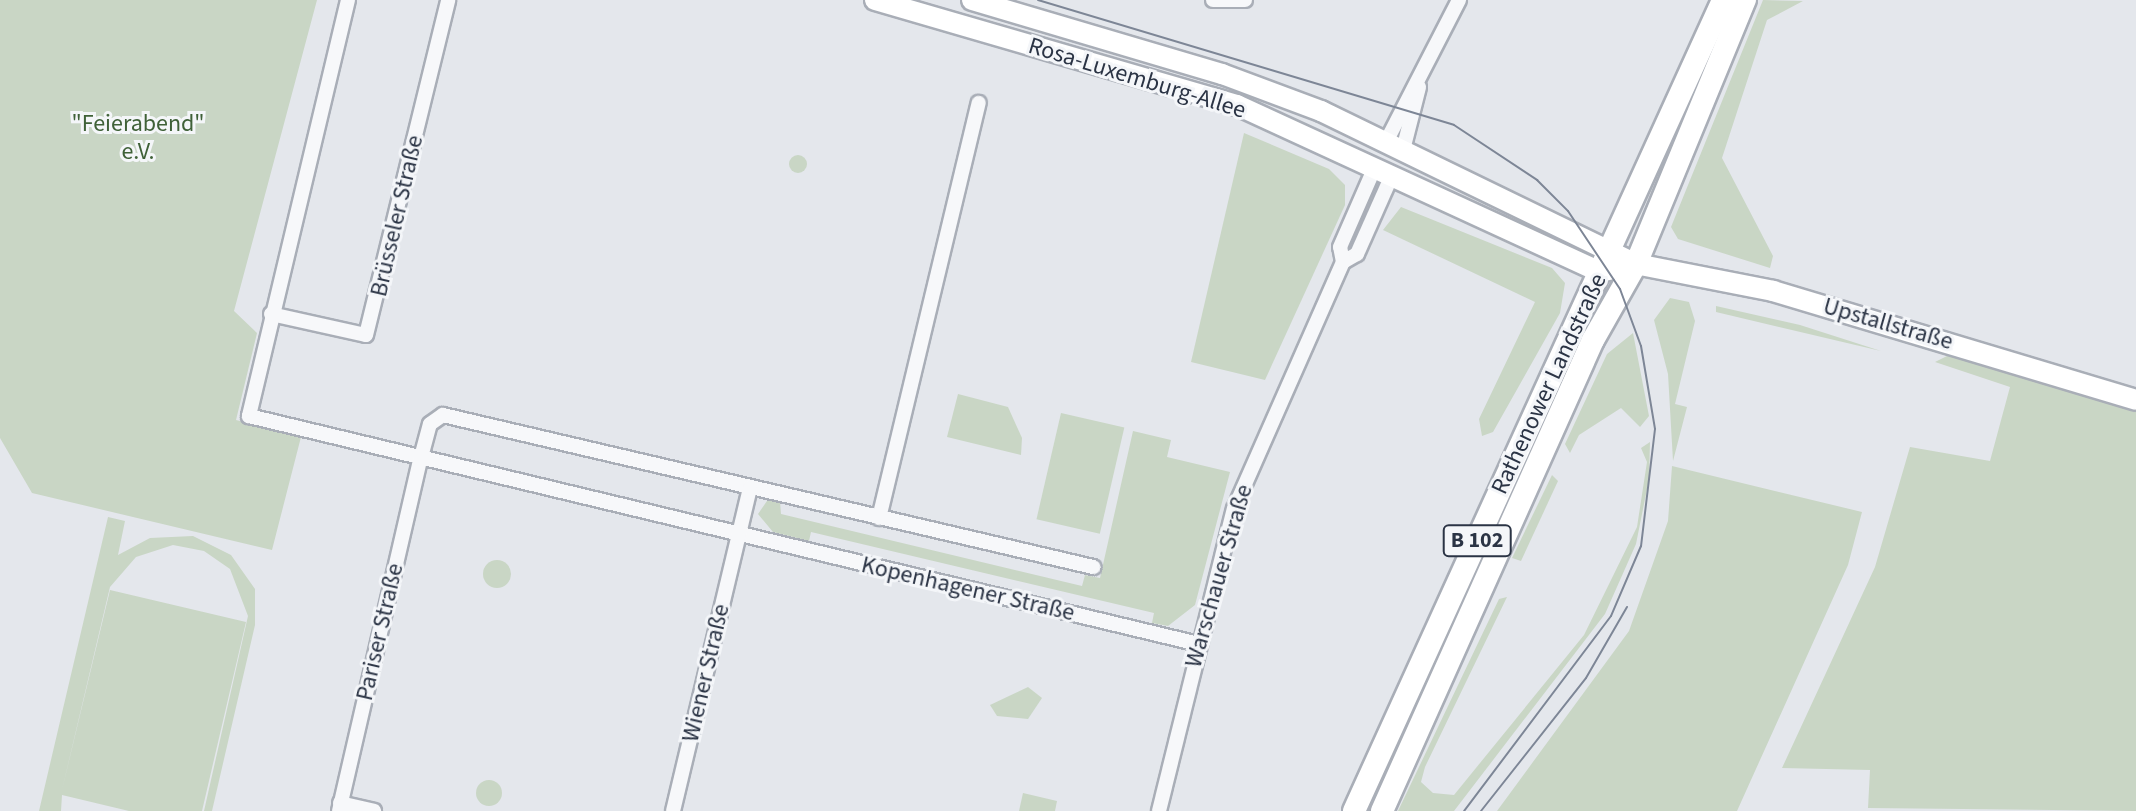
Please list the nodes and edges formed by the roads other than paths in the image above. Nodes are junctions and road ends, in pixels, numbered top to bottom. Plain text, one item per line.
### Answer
1 (348, 0) edge
2 (448, 0) edge
3 (972, 0) edge
4 (1213, 0) edge
5 (1245, 0) edge
6 (1459, 0) edge
7 (1723, 0) edge
8 (1745, 0) edge
9 (888, 2) edge
10 (979, 103) dead end
11 (1394, 146) junction
12 (1383, 171) junction
13 (1611, 251) junction
14 (1636, 264) junction
15 (1600, 272) junction
16 (271, 314) junction
17 (2136, 400) edge
18 (420, 461) junction
19 (750, 487) junction
20 (879, 518) junction
21 (738, 535) junction
22 (1093, 567) dead end
23 (1199, 644) junction
24 (340, 807) edge
25 (374, 811) edge
26 (673, 811) edge
27 (1159, 811) edge
28 (1354, 811) edge
29 (1382, 811) edge

1 - 16 street
2 - 16 street, Brüsseler Straße
3 - 11 street, Rosa-Luxemburg-Allee
4 - 5 street
6 - 11 street
7 - 13 main road, Rathenower Landstraße / B 102
8 - 14 main road, Rathenower Landstraße / B 102
9 - 12 street, Rosa-Luxemburg-Allee
10 - 20 street, Kopenhagener Straße
11 - 12 street
11 - 13 street, Rosa-Luxemburg-Allee
12 - 15 street, Rosa-Luxemburg-Allee
12 - 23 street, Warschauer Straße
13 - 14 street, Upstallstraße
13 - 15 main road, Rathenower Landstraße / B 102
14 - 15 street, Upstallstraße
14 - 17 street, Upstallstraße
14 - 29 main road, Rathenower Landstraße / B 102
15 - 28 main road, Rathenower Landstraße / B 102
16 - 18 street, Kopenhagener Straße
18 - 19 street, Kopenhagener Straße
18 - 21 street, Kopenhagener Straße
18 - 24 street, Pariser Straße
19 - 20 street, Kopenhagener Straße
19 - 21 street
20 - 22 street, Kopenhagener Straße
21 - 23 street, Kopenhagener Straße
21 - 26 street, Wiener Straße
23 - 27 street, Warschauer Straße
24 - 25 street, Pariser Straße

